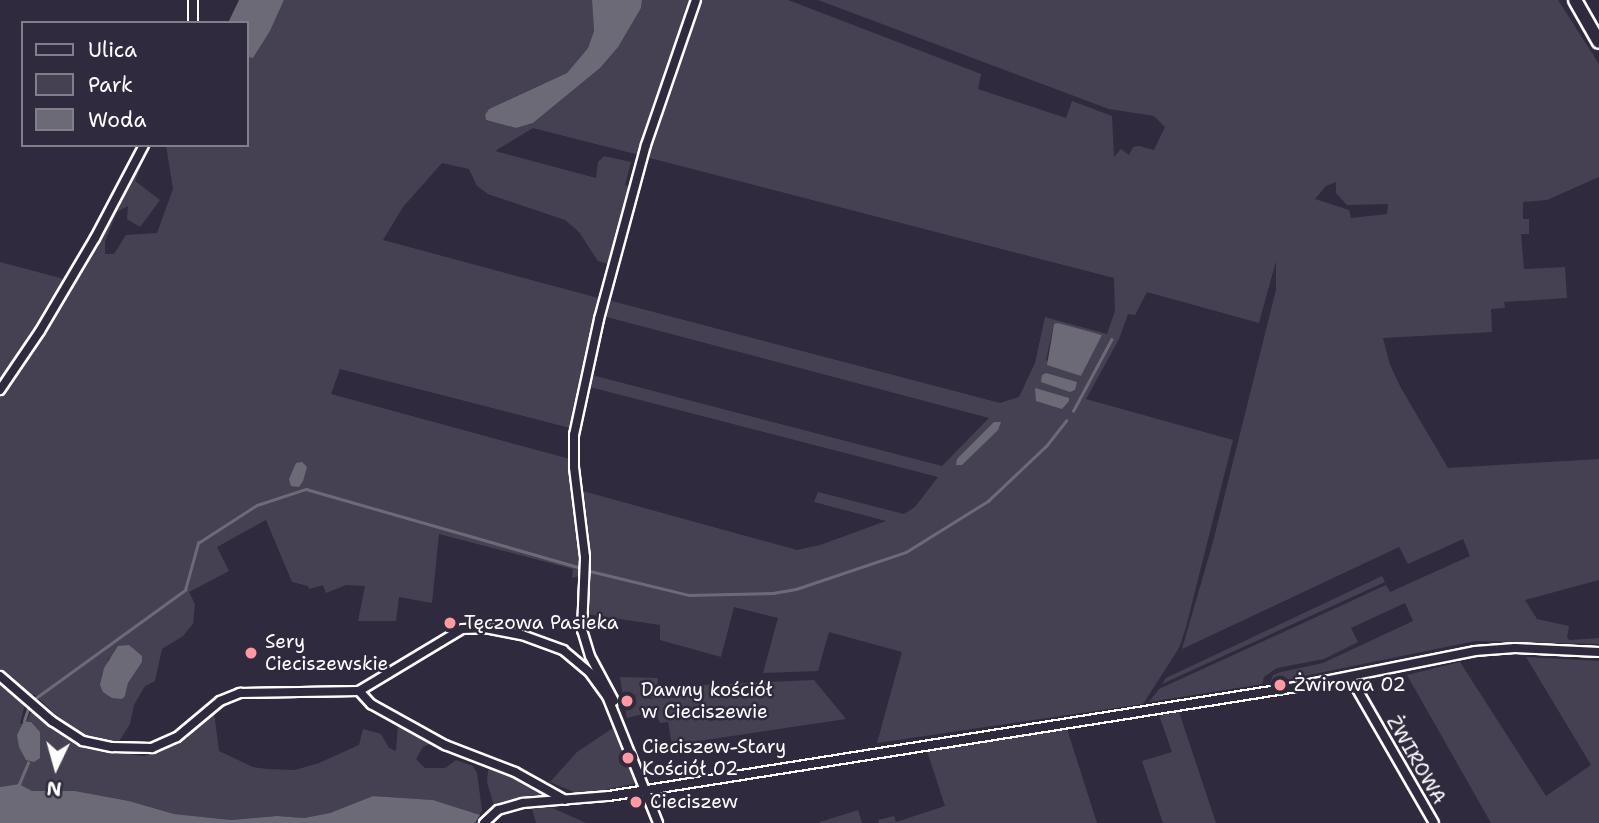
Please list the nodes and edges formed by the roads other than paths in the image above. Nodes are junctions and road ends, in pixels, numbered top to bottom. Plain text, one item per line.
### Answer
1 (193, 0) edge
2 (696, 0) edge
3 (1575, 0) edge
4 (193, 21) edge
5 (1599, 42) edge
6 (143, 147) edge
7 (0, 390) edge
8 (1599, 652) edge
9 (0, 676) edge
10 (1350, 677) junction
11 (359, 691) junction
12 (615, 710) junction
13 (643, 789) junction
14 (565, 800) junction
15 (484, 823) edge
16 (658, 823) edge
17 (1434, 823) edge

1 - 4 street
2 - 12 street
3 - 5 main road
6 - 7 street
8 - 10 street
9 - 11 street
10 - 13 street
10 - 17 street, ŻWIROWA
11 - 12 street
11 - 14 street
12 - 13 street
13 - 14 street
13 - 16 street
14 - 15 street

